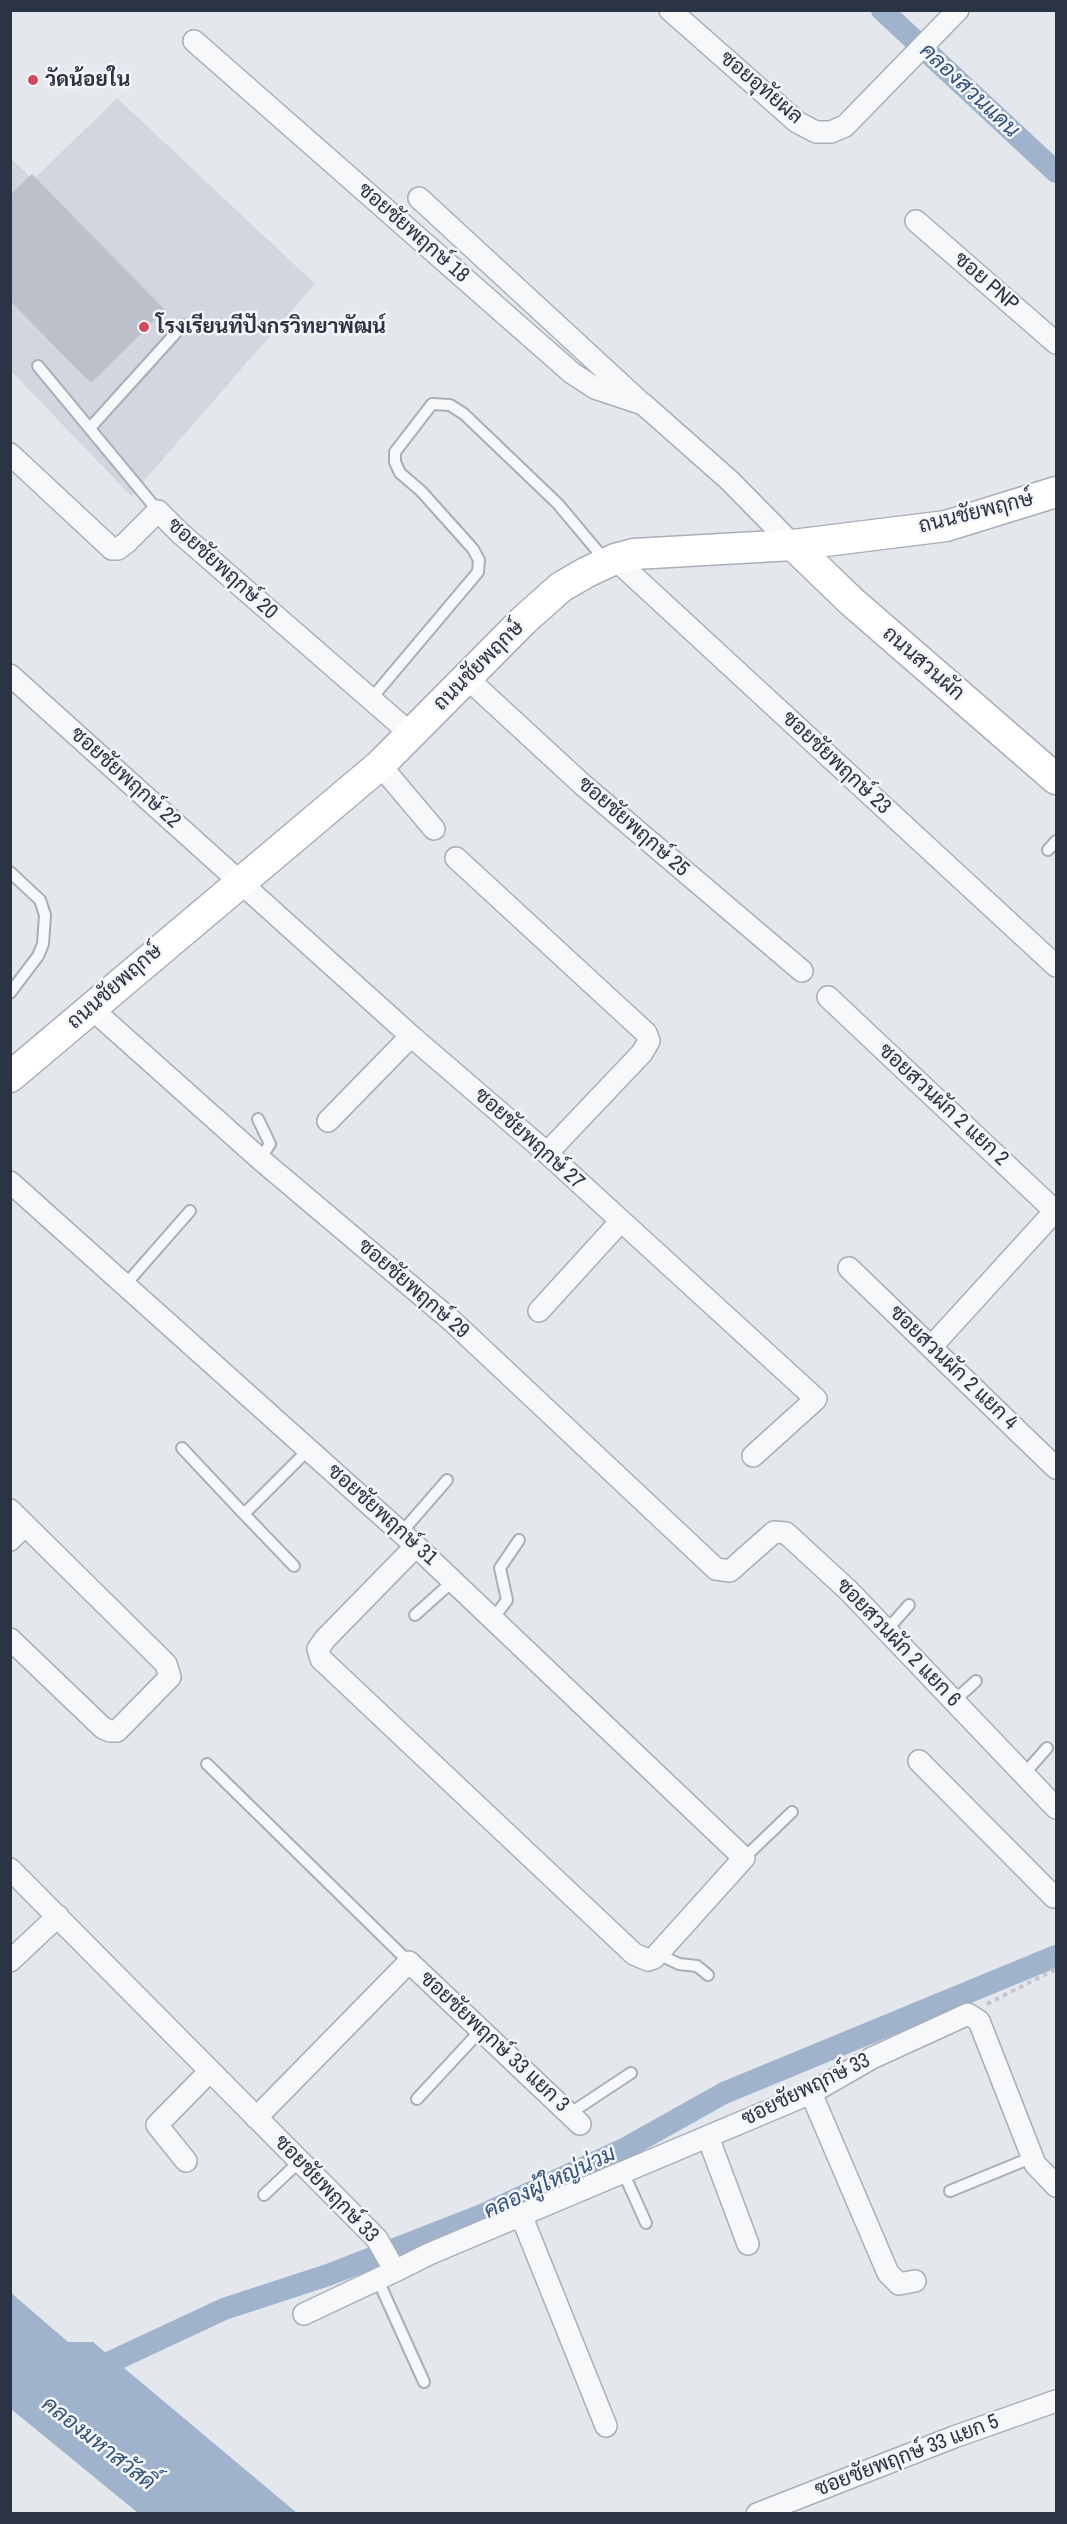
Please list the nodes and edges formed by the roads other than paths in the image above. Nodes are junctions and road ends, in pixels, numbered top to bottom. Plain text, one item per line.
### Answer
1 (670, 10) edge
2 (958, 10) edge
3 (194, 41) dead end
4 (419, 198) dead end
5 (916, 221) dead end
6 (183, 325) dead end
7 (1056, 343) edge
8 (38, 366) dead end
9 (643, 404) junction
10 (90, 428) junction
11 (10, 454) edge
12 (1056, 492) edge
13 (158, 511) junction
14 (793, 545) junction
15 (611, 560) junction
16 (10, 675) edge
17 (468, 679) junction
18 (371, 699) junction
19 (411, 734) junction
20 (380, 765) junction
21 (1056, 779) edge
22 (434, 829) dead end
23 (1056, 841) edge
24 (1048, 850) dead end
25 (456, 858) dead end
26 (10, 872) edge
27 (240, 881) junction
28 (1056, 966) edge
29 (802, 971) dead end
30 (10, 993) edge
31 (828, 997) dead end
32 (91, 1008) junction
33 (411, 1036) junction
34 (10, 1077) edge
35 (258, 1119) dead end
36 (328, 1121) dead end
37 (547, 1153) junction
38 (260, 1159) junction
39 (10, 1182) edge
40 (190, 1211) dead end
41 (1056, 1211) edge
42 (621, 1221) junction
43 (849, 1268) dead end
44 (126, 1284) junction
45 (539, 1311) dead end
46 (932, 1346) junction
47 (182, 1448) dead end
48 (309, 1449) junction
49 (753, 1456) dead end
50 (1056, 1468) edge
51 (447, 1480) dead end
52 (244, 1514) junction
53 (18, 1517) edge
54 (10, 1540) edge
55 (409, 1540) junction
56 (519, 1540) dead end
57 (294, 1566) dead end
58 (730, 1571) joint
59 (453, 1581) junction
60 (909, 1605) dead end
61 (415, 1615) dead end
62 (494, 1619) junction
63 (886, 1631) junction
64 (10, 1640) edge
65 (976, 1681) dead end
66 (954, 1701) junction
67 (1047, 1748) dead end
68 (919, 1761) dead end
69 (207, 1764) dead end
70 (1024, 1774) junction
71 (1056, 1808) edge
72 (792, 1812) dead end
73 (744, 1858) junction
74 (10, 1869) edge
75 (1056, 1897) edge
76 (58, 1916) junction
77 (660, 1955) junction
78 (10, 1961) edge
79 (409, 1962) junction
80 (708, 1975) dead end
81 (481, 2030) junction
82 (210, 2071) junction
83 (631, 2073) dead end
84 (811, 2092) junction
85 (417, 2099) dead end
86 (256, 2118) junction
87 (574, 2119) joint
88 (708, 2137) junction
89 (1033, 2157) junction
90 (186, 2161) dead end
91 (300, 2161) junction
92 (624, 2174) junction
93 (1056, 2186) edge
94 (950, 2191) dead end
95 (264, 2194) dead end
96 (521, 2215) junction
97 (646, 2223) dead end
98 (748, 2244) dead end
99 (388, 2267) junction
100 (915, 2282) dead end
101 (304, 2314) dead end
102 (424, 2382) dead end
103 (1056, 2401) edge
104 (606, 2426) dead end
105 (757, 2514) edge

1 - 2 street, ซอยอุทัยผล
3 - 9 street, ซอยชัยพฤกษ์ 18
4 - 9 street, ซอยชัยพฤกษ์ 18
5 - 7 street, ซอย PNP
6 - 10 lane
8 - 10 lane
9 - 14 street, ซอยชัยพฤกษ์ 18
10 - 13 lane
11 - 13 street, ซอยชัยพฤกษ์ 20
12 - 14 street, ถนนชัยพฤกษ์
13 - 18 street, ซอยชัยพฤกษ์ 20
14 - 15 street, ถนนชัยพฤกษ์
14 - 21 street, ถนนสวนผัก
15 - 17 street, ถนนชัยพฤกษ์
15 - 18 lane
15 - 28 street, ซอยชัยพฤกษ์ 23
16 - 27 street, ซอยชัยพฤกษ์ 22
17 - 19 street, ถนนชัยพฤกษ์
17 - 29 street, ซอยชัยพฤกษ์ 25
18 - 19 street, ซอยชัยพฤกษ์ 20
19 - 20 street, ถนนชัยพฤกษ์
20 - 22 street
20 - 27 street, ถนนชัยพฤกษ์
23 - 24 lane
25 - 37 street
26 - 30 lane
27 - 32 street, ถนนชัยพฤกษ์
27 - 33 street, ซอยชัยพฤกษ์ 27
31 - 41 street, ซอยสวนผัก 2 แยก 2
32 - 34 street, ถนนชัยพฤกษ์
32 - 38 street, ซอยชัยพฤกษ์ 29
33 - 36 street
33 - 37 street, ซอยชัยพฤกษ์ 27
35 - 38 lane
37 - 42 street, ซอยชัยพฤกษ์ 27
38 - 58 street, ซอยชัยพฤกษ์ 29
39 - 44 street, ซอยชัยพฤกษ์ 31
40 - 44 lane
41 - 46 street
42 - 45 street
42 - 49 street, ซอยชัยพฤกษ์ 27
43 - 46 street, ซอยสวนผัก 2 แยก 4
44 - 48 street, ซอยชัยพฤกษ์ 31
46 - 50 street, ซอยสวนผัก 2 แยก 4
47 - 52 lane
48 - 52 lane
48 - 55 street, ซอยชัยพฤกษ์ 31
51 - 55 lane
52 - 57 lane
53 - 54 street
53 - 64 street
55 - 59 street, ซอยชัยพฤกษ์ 31
55 - 77 street
56 - 62 lane
58 - 63 street, ซอยสวนผัก 2 แยก 6
59 - 61 lane
59 - 62 street, ซอยชัยพฤกษ์ 31
60 - 63 lane
62 - 73 street, ซอยชัยพฤกษ์ 31
63 - 66 street, ซอยสวนผัก 2 แยก 6
65 - 66 lane
66 - 70 street, ซอยสวนผัก 2 แยก 6
67 - 70 lane
68 - 75 street
69 - 79 lane
70 - 71 street, ซอยสวนผัก 2 แยก 6
72 - 73 lane
73 - 77 street
74 - 76 street, ซอยชัยพฤกษ์ 33
76 - 78 street
76 - 82 street, ซอยชัยพฤกษ์ 33
77 - 80 lane
79 - 81 street, ซอยชัยพฤกษ์ 33 แยก 3
79 - 86 street, ซอยชัยพฤกษ์ 33 แยก 3
81 - 85 lane
81 - 87 street, ซอยชัยพฤกษ์ 33 แยก 3
82 - 86 street, ซอยชัยพฤกษ์ 33
82 - 90 street
83 - 87 lane
84 - 88 street, ซอยชัยพฤกษ์ 33
84 - 89 street, ซอยชัยพฤกษ์ 33
84 - 100 street
86 - 91 street, ซอยชัยพฤกษ์ 33
88 - 92 street, ซอยชัยพฤกษ์ 33
88 - 98 street
89 - 93 street
89 - 94 lane
91 - 95 lane
91 - 99 street, ซอยชัยพฤกษ์ 33
92 - 96 street, ซอยชัยพฤกษ์ 33
92 - 97 lane
96 - 99 street, ซอยชัยพฤกษ์ 33
96 - 104 street
99 - 101 street
99 - 102 lane
103 - 105 street, ซอยชัยพฤกษ์ 33 แยก 5

